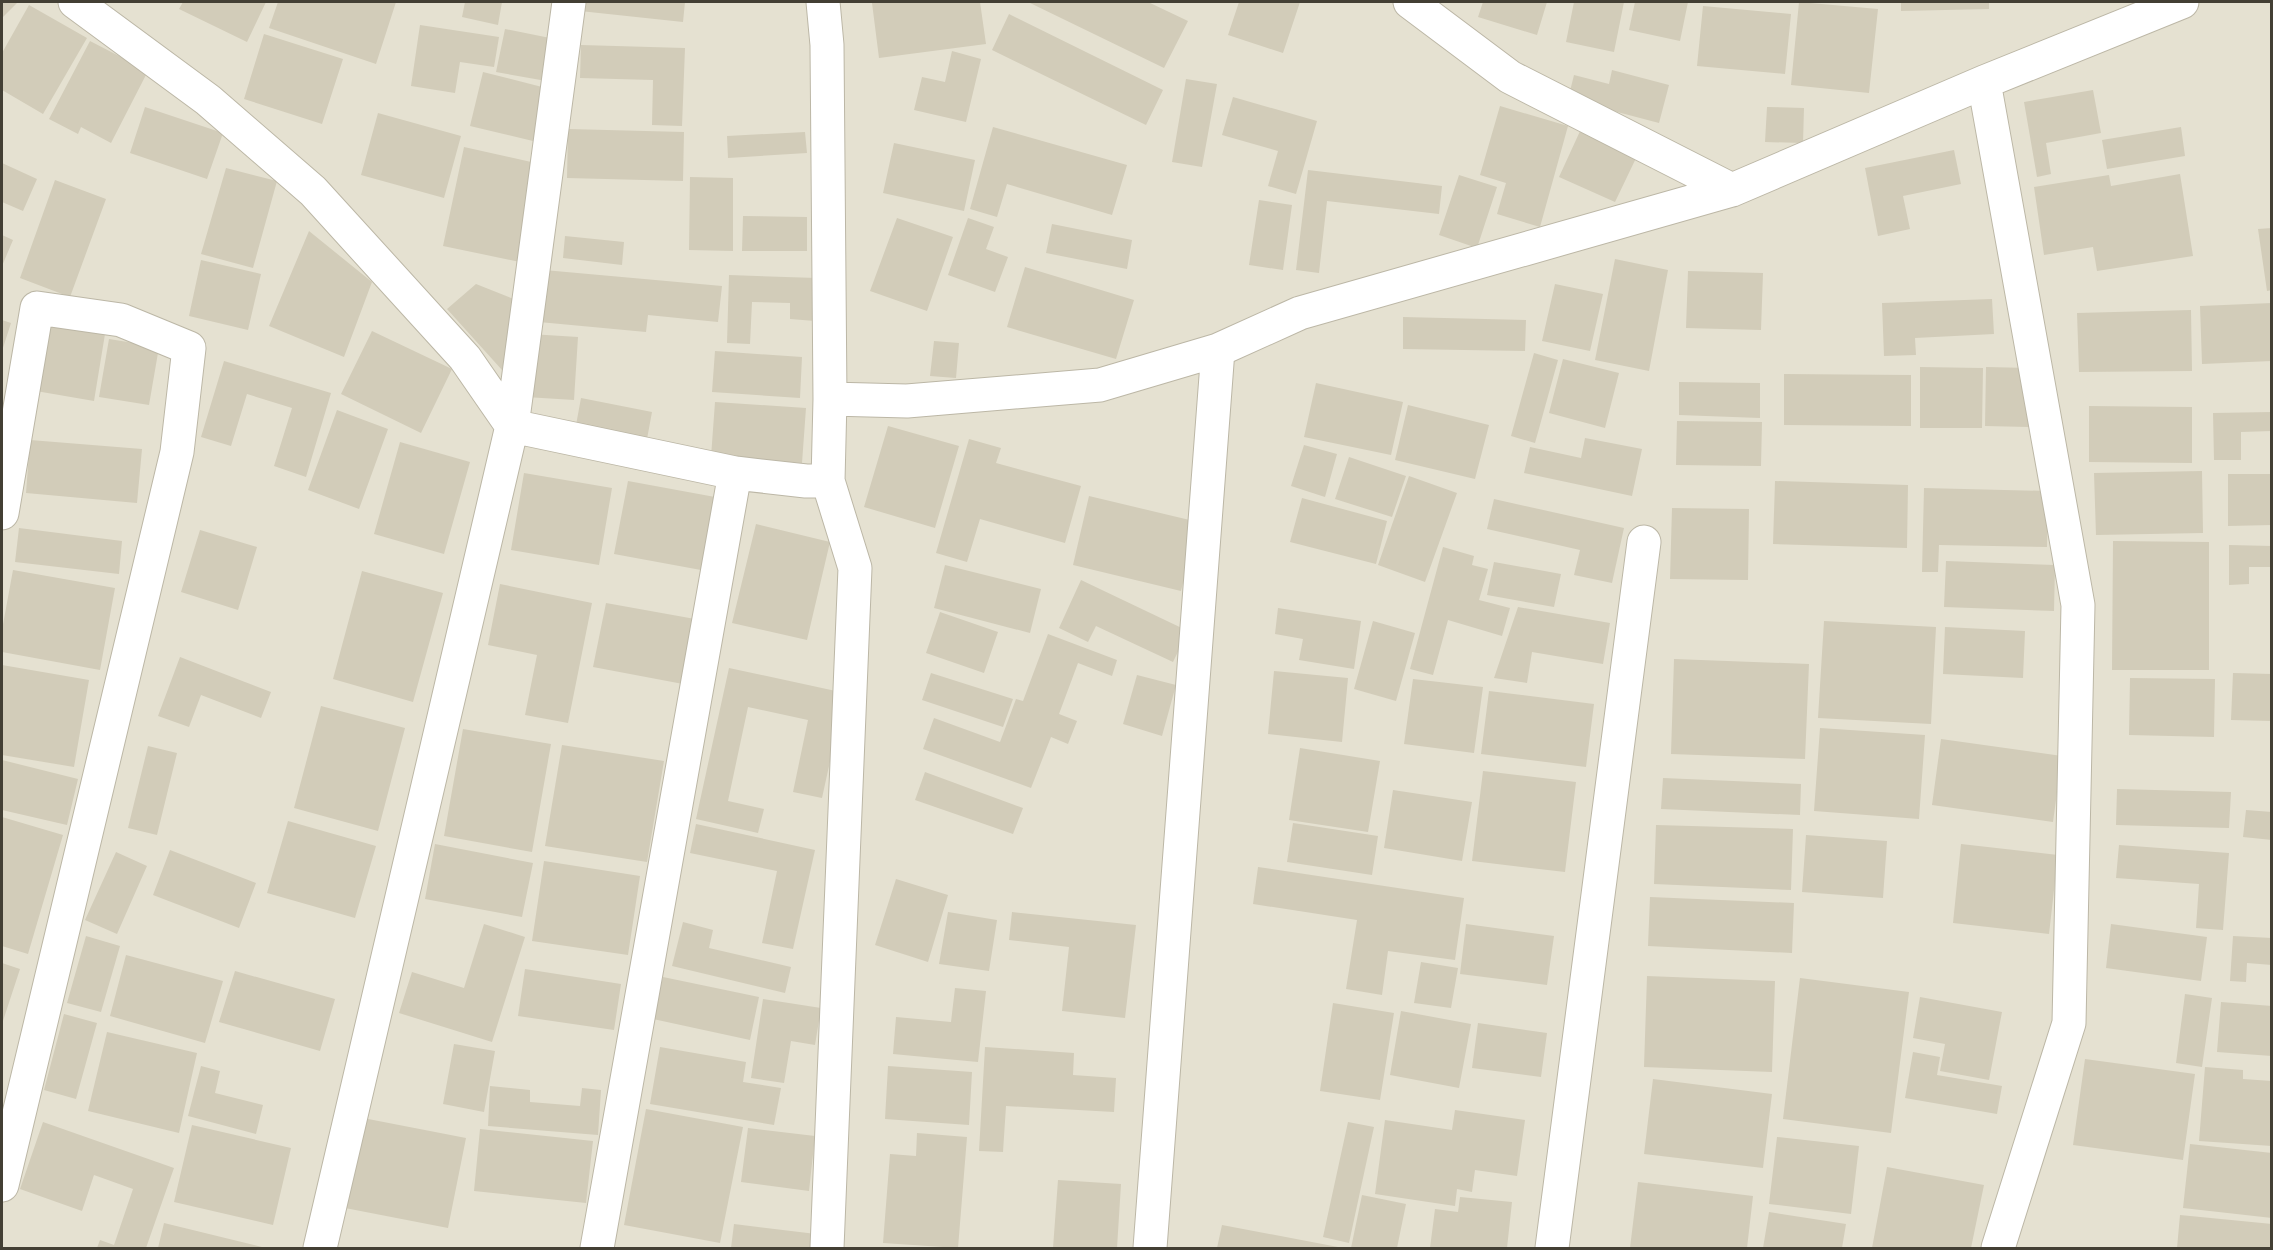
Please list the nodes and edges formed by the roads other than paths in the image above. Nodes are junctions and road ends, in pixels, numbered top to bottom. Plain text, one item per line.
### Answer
1 (75, 2) edge
2 (569, 2) edge
3 (823, 2) edge
4 (1410, 2) edge
5 (2182, 2) edge
6 (1984, 82) junction
7 (1732, 190) junction
8 (1218, 350) junction
9 (830, 399) junction
10 (512, 426) junction
11 (735, 473) junction
12 (828, 481) junction
13 (2, 513) edge
14 (1644, 542) dead end
15 (2, 1185) edge
16 (320, 1248) edge
17 (597, 1248) edge
18 (827, 1248) edge
19 (1150, 1248) edge
20 (1552, 1248) edge
21 (1998, 1248) edge

1 - 10 street
2 - 10 street
3 - 9 street
4 - 7 street
5 - 6 street
6 - 7 street
6 - 21 street
7 - 8 street
8 - 9 street
8 - 19 street
9 - 12 street
10 - 11 street
10 - 16 street
11 - 12 street
11 - 17 street
12 - 18 street
13 - 15 street
14 - 20 street

